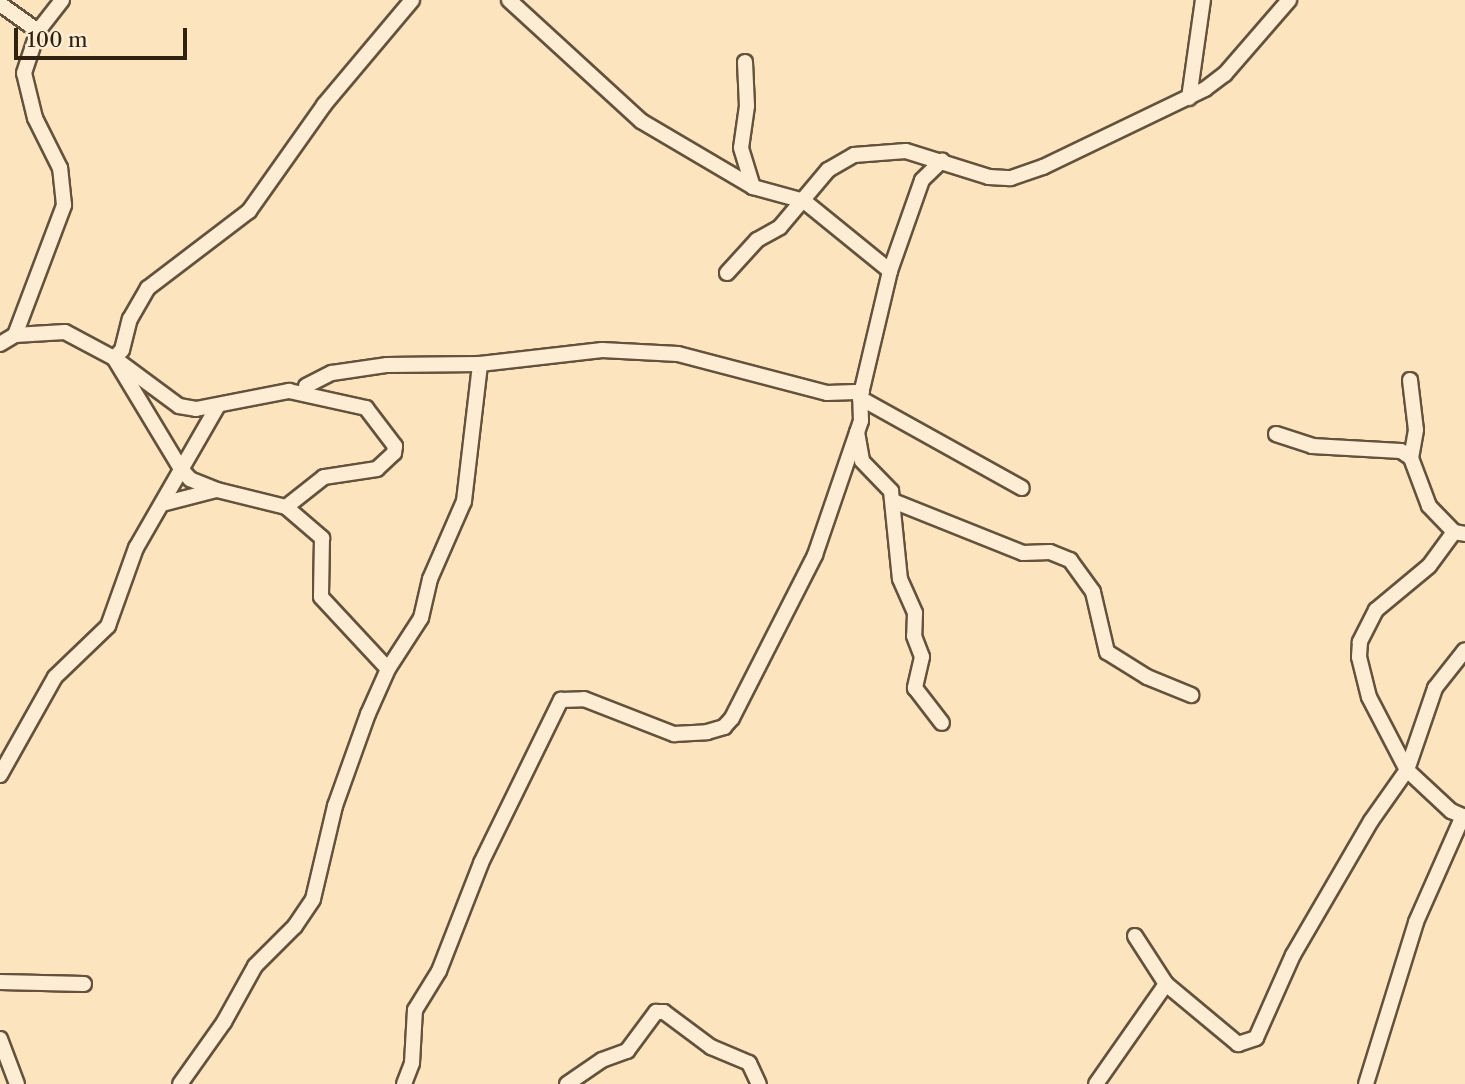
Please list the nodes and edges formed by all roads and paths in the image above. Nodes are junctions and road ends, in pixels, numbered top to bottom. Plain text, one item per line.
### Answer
1 (62, 0) edge
2 (412, 0) edge
3 (509, 0) edge
4 (1203, 0) edge
5 (1289, 0) edge
6 (0, 4) edge
7 (38, 32) junction
8 (745, 62) dead end
9 (1189, 98) junction
10 (942, 161) junction
11 (753, 187) junction
12 (804, 201) junction
13 (890, 271) junction
14 (727, 273) dead end
15 (15, 335) junction
16 (0, 344) edge
17 (114, 358) junction
18 (480, 364) junction
19 (1410, 380) dead end
20 (306, 386) dead end
21 (861, 395) junction
22 (217, 407) junction
23 (857, 430) junction
24 (1276, 434) dead end
25 (1411, 458) junction
26 (181, 469) junction
27 (1022, 488) dead end
28 (217, 490) junction
29 (893, 501) junction
30 (162, 504) junction
31 (286, 507) junction
32 (1460, 533) edge
33 (1465, 650) edge
34 (388, 669) junction
35 (1191, 695) dead end
36 (942, 723) dead end
37 (1407, 769) junction
38 (0, 775) edge
39 (1464, 817) edge
40 (1135, 936) dead end
41 (0, 982) edge
42 (84, 984) dead end
43 (1166, 985) junction
44 (0, 1039) edge
45 (17, 1084) edge
46 (180, 1084) edge
47 (404, 1084) edge
48 (567, 1084) edge
49 (759, 1084) edge
50 (1096, 1084) edge
51 (1366, 1084) edge

1 - 7 street
2 - 17 street
3 - 11 street
4 - 9 street
5 - 9 street
6 - 7 street
7 - 15 street
8 - 11 street
9 - 10 street
10 - 12 street
10 - 13 street
11 - 12 street
12 - 13 street
12 - 14 street
13 - 21 street
15 - 16 street
15 - 17 street
17 - 22 street
17 - 26 street
18 - 20 street
18 - 21 street
18 - 34 street
19 - 25 street
21 - 23 street
21 - 27 street
22 - 26 street
22 - 31 street
23 - 29 street
23 - 47 street
24 - 25 street
25 - 32 street
26 - 28 street
26 - 30 street
28 - 30 street
28 - 31 street
29 - 35 street
29 - 36 street
30 - 38 street
31 - 34 street
32 - 37 street
33 - 37 street
34 - 46 street
37 - 39 street
37 - 43 street
39 - 51 street
40 - 43 street
41 - 42 street
43 - 50 street
44 - 45 street
48 - 49 street

